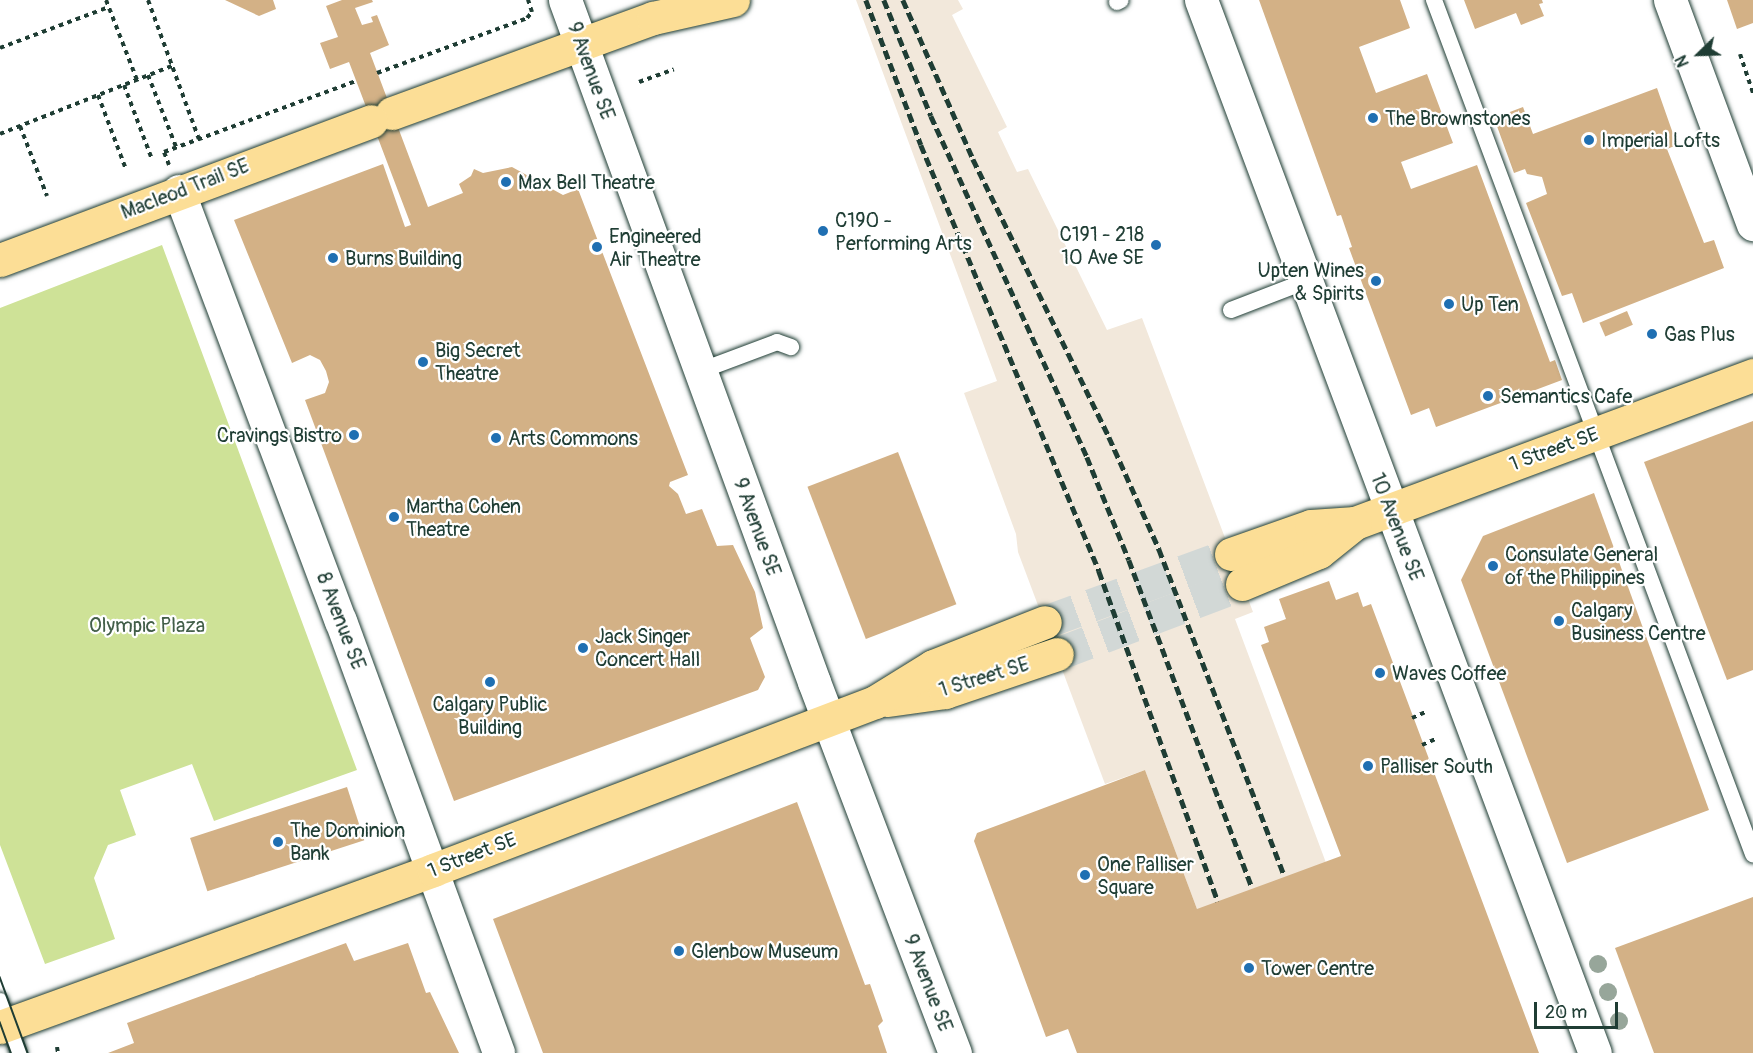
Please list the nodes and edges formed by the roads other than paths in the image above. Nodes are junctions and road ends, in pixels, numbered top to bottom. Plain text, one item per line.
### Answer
1 (565, 0) edge
2 (683, 0) edge
3 (733, 0) edge
4 (1201, 0) edge
5 (1434, 0) edge
6 (1670, 0) edge
7 (653, 18) junction
8 (581, 43) junction
9 (179, 192) junction
10 (1753, 224) edge
11 (0, 260) edge
12 (1306, 281) junction
13 (1231, 310) dead end
14 (791, 347) dead end
15 (700, 371) junction
16 (1753, 375) edge
17 (1596, 434) junction
18 (1391, 510) junction
19 (1355, 523) junction
20 (1231, 554) tunnel mouth
21 (1242, 584) tunnel mouth
22 (1045, 622) tunnel mouth
23 (1057, 654) tunnel mouth
24 (875, 702) junction
25 (828, 719) junction
26 (1753, 854) edge
27 (434, 870) junction
28 (7, 1026) edge
29 (499, 1053) edge
30 (955, 1053) edge
31 (1594, 1053) edge

1 - 8 main road, 9 Avenue SE
2 - 7 main road, Macleod Trail SE
3 - 7 main road, Macleod Trail SE
4 - 12 main road, 10 Avenue SE
5 - 17 lane
6 - 10 main road
7 - 8 main road, Macleod Trail SE
8 - 9 main road, Macleod Trail SE
8 - 15 main road, 9 Avenue SE
9 - 11 main road, Macleod Trail SE
9 - 27 street, 8 Avenue SE
12 - 13 lane
12 - 18 main road, 10 Avenue SE
14 - 15 lane
15 - 25 main road, 9 Avenue SE
16 - 17 main road, 1 Street SE
17 - 18 main road, 1 Street SE
17 - 26 lane
18 - 19 main road, 1 Street SE
18 - 31 main road, 10 Avenue SE
19 - 20 main road, 1 Street SE
19 - 21 main road, 1 Street SE
22 - 24 main road, 1 Street SE
23 - 24 main road, 1 Street SE
24 - 25 main road, 1 Street SE
25 - 27 main road, 1 Street SE
25 - 30 main road, 9 Avenue SE
27 - 28 main road, 1 Street SE
27 - 29 street, 8 Avenue SE

